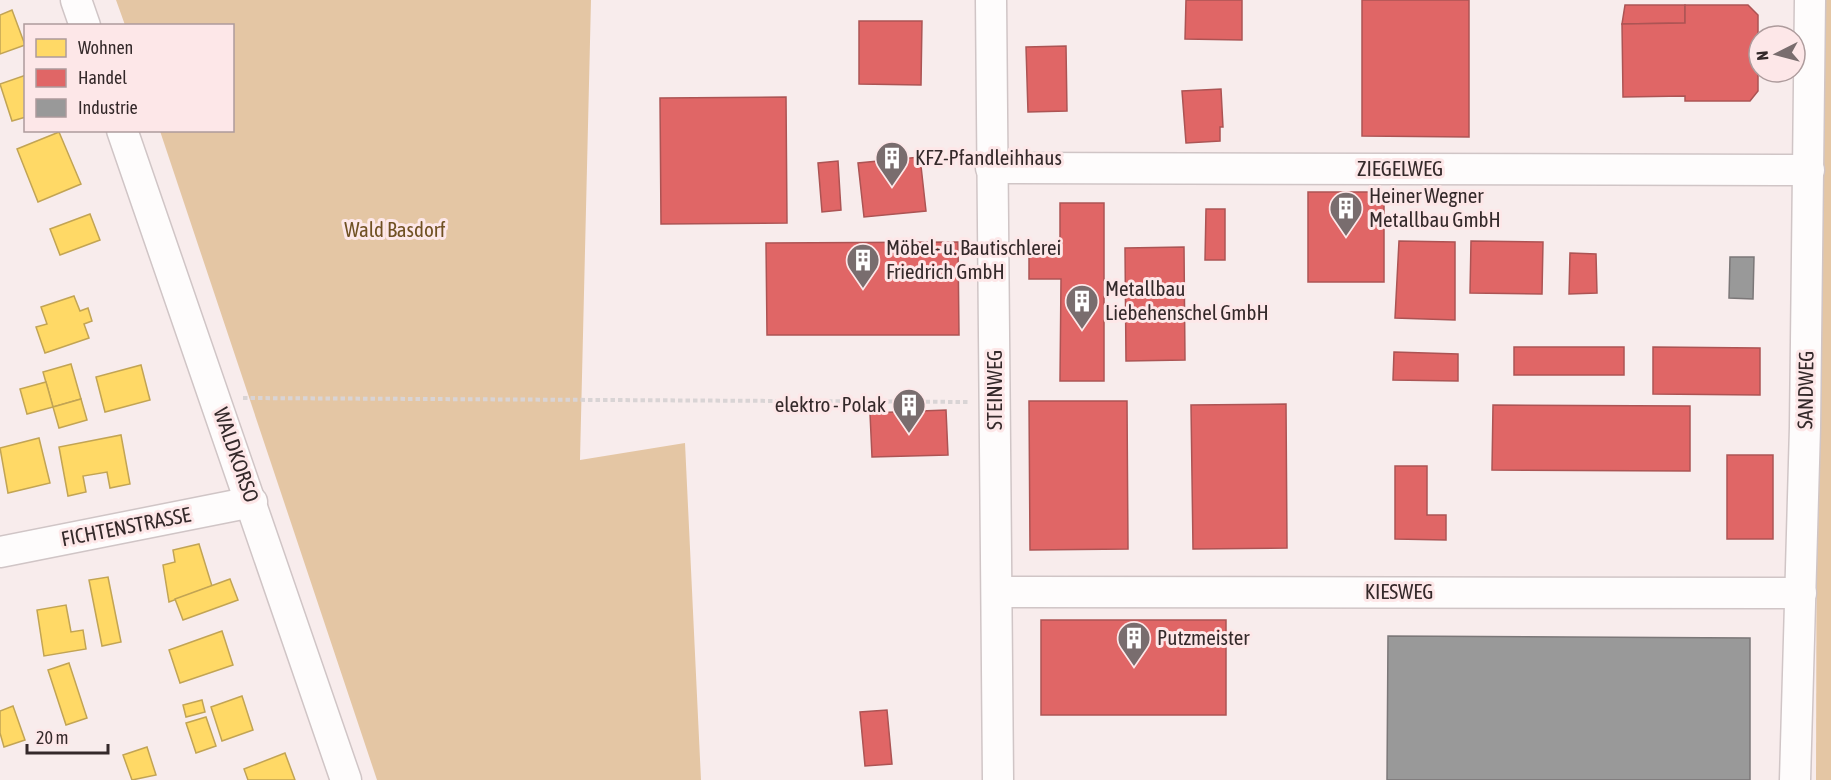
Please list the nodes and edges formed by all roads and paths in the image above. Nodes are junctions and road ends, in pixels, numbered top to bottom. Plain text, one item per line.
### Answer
1 (76, 0) edge
2 (992, 0) edge
3 (1810, 0) edge
4 (84, 24) edge
5 (123, 132) edge
6 (991, 168) junction
7 (1809, 170) junction
8 (995, 402) junction
9 (218, 403) junction
10 (252, 502) junction
11 (0, 552) edge
12 (998, 592) junction
13 (1801, 593) junction
14 (346, 780) edge
15 (998, 780) edge
16 (1796, 780) edge

1 - 4 street
2 - 6 street, STEINWEG
3 - 7 street, SANDWEG
5 - 9 street, WALDKORSO
6 - 7 street, ZIEGELWEG
6 - 8 street, STEINWEG
7 - 13 street, SANDWEG
8 - 9 path
8 - 12 street, STEINWEG
9 - 10 street, WALDKORSO
10 - 11 street, FICHTENSTRASSE
10 - 14 street, WALDKORSO
12 - 13 street, KIESWEG
12 - 15 street, STEINWEG
13 - 16 street, SANDWEG

